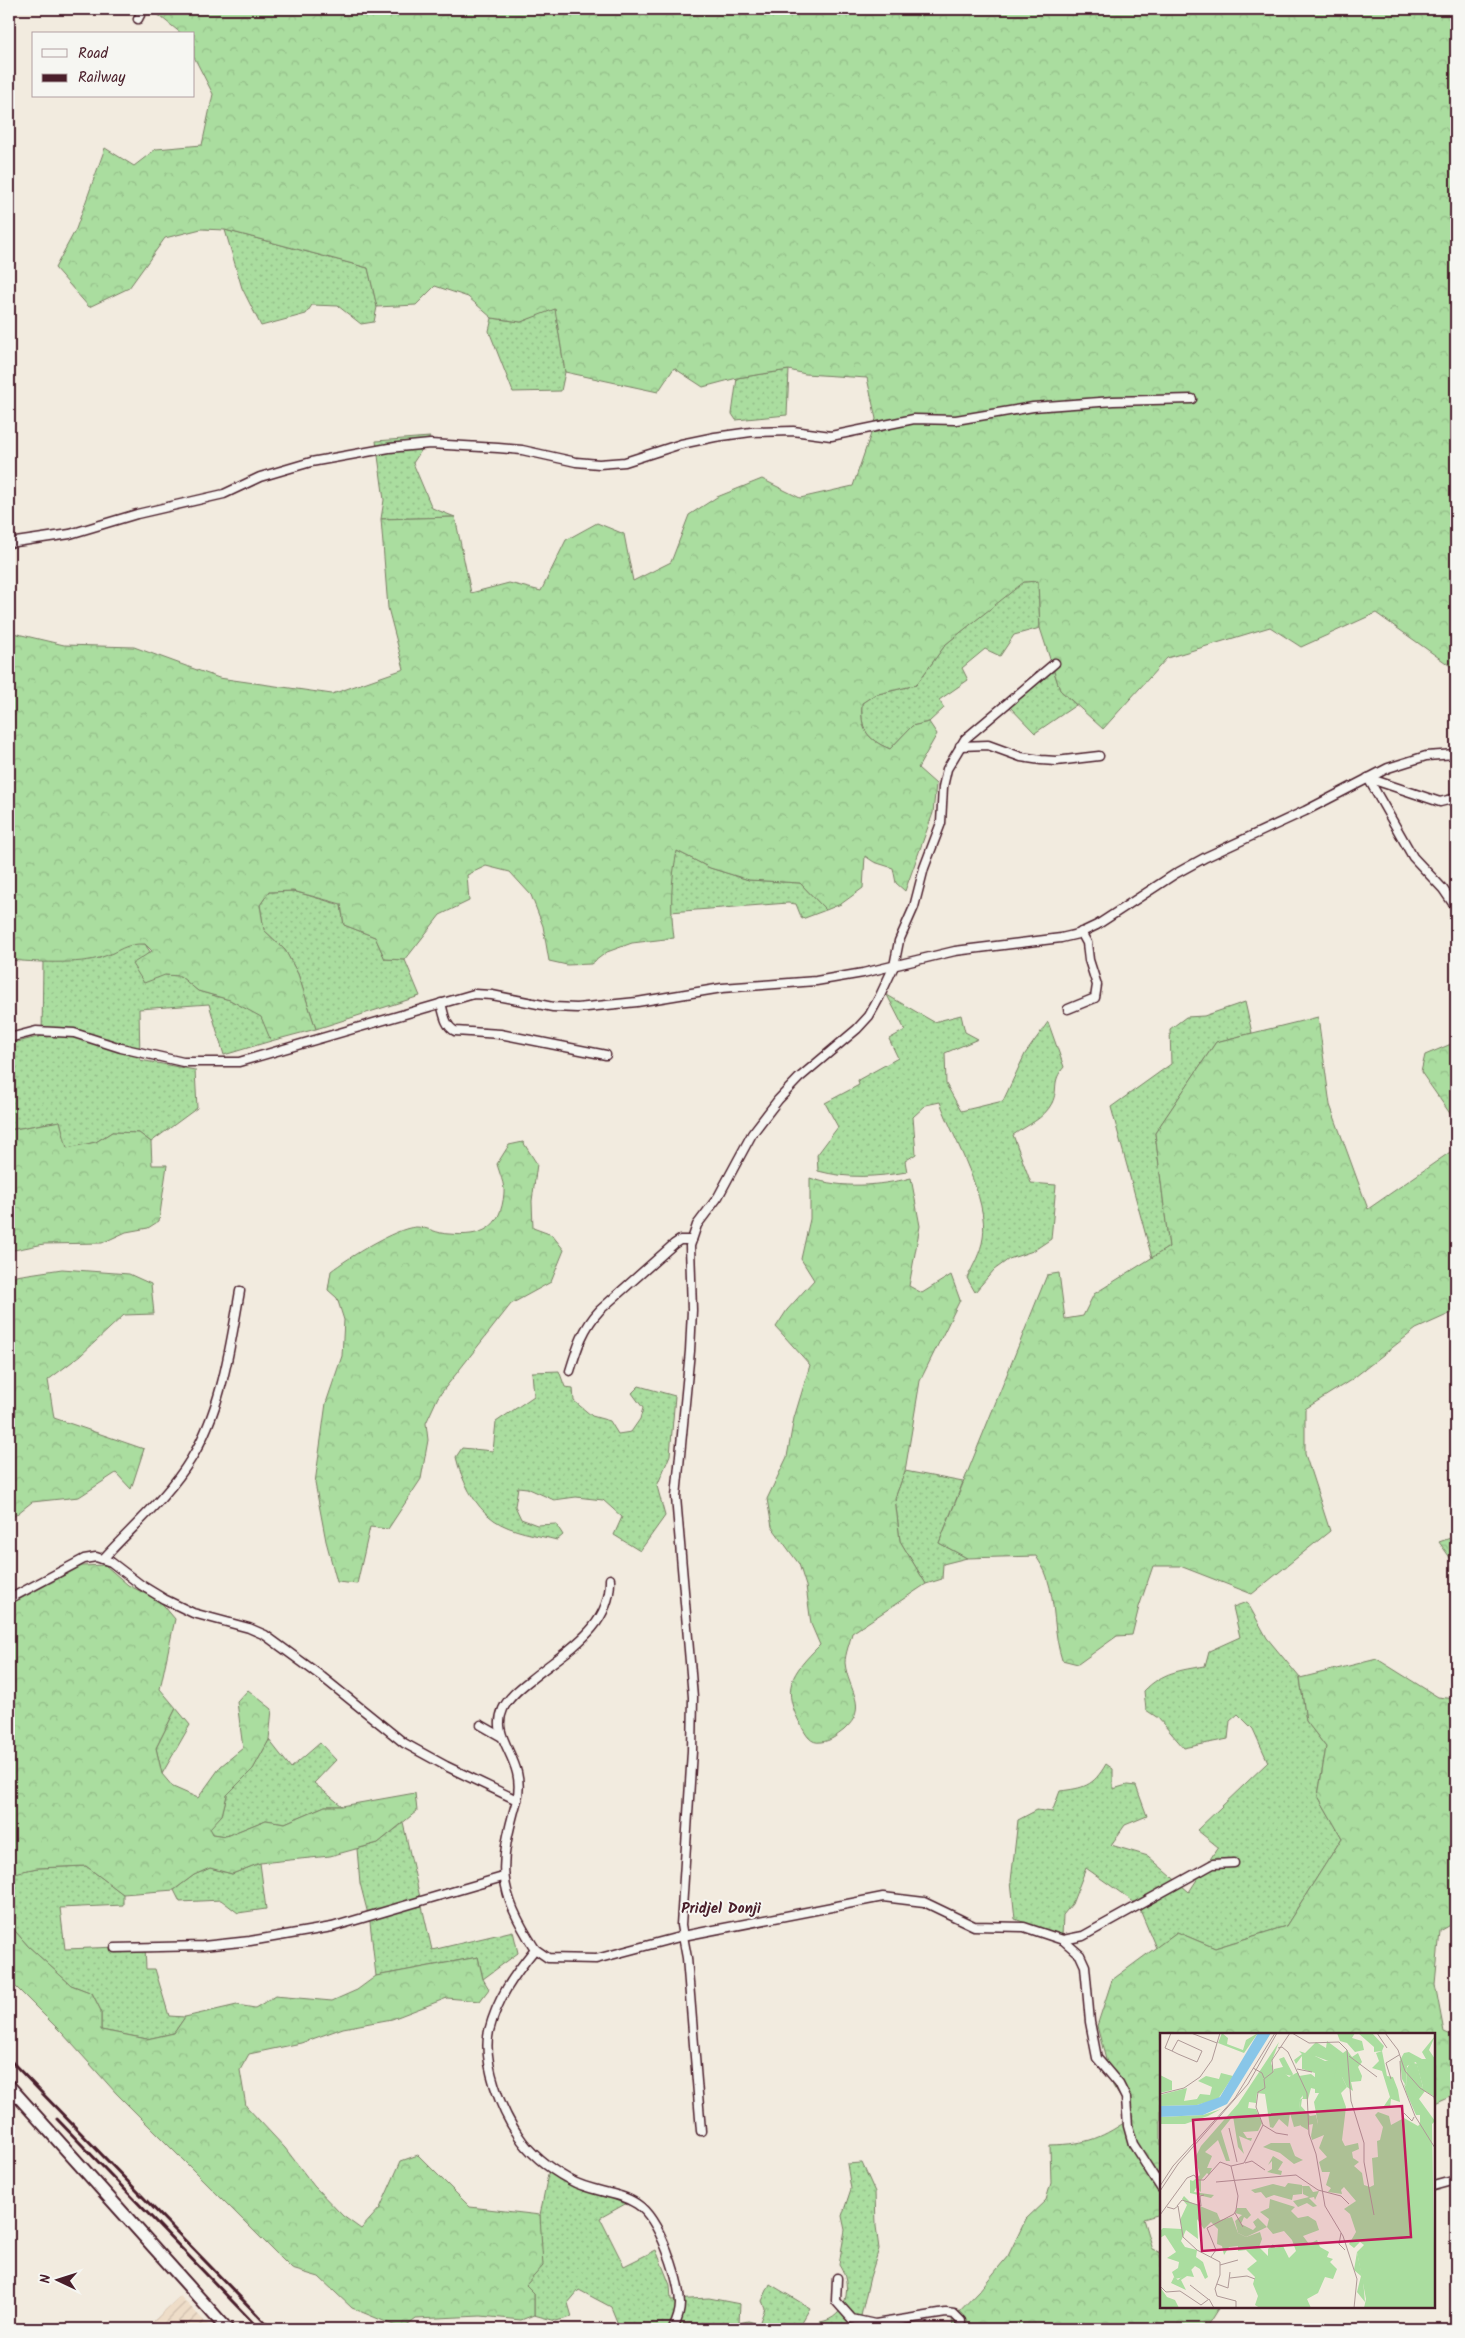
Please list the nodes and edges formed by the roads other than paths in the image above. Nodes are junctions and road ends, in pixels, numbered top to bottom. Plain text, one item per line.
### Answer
1 (143, 9) edge
2 (138, 19) dead end
3 (1192, 399) dead end
4 (9, 543) edge
5 (1055, 663) dead end
6 (960, 746) junction
7 (1456, 754) edge
8 (1099, 756) dead end
9 (1368, 778) junction
10 (1456, 798) edge
11 (1456, 908) edge
12 (1081, 932) junction
13 (894, 966) junction
14 (441, 1003) junction
15 (1068, 1009) dead end
16 (9, 1038) edge
17 (606, 1055) dead end
18 (692, 1240) junction
19 (240, 1291) dead end
20 (570, 1371) dead end
21 (103, 1559) junction
22 (610, 1579) dead end
23 (9, 1599) edge
24 (481, 1725) dead end
25 (502, 1737) junction
26 (517, 1800) junction
27 (1234, 1862) dead end
28 (503, 1877) junction
29 (683, 1936) junction
30 (1063, 1940) junction
31 (115, 1948) dead end
32 (535, 1949) junction
33 (9, 2086) edge
34 (701, 2131) dead end
35 (1456, 2180) edge
36 (1160, 2186) edge
37 (1435, 2186) edge
38 (837, 2278) dead end
39 (227, 2329) edge
40 (674, 2329) edge
41 (960, 2329) edge

1 - 2 street
3 - 4 street
5 - 6 street
6 - 8 street
6 - 13 street
7 - 9 street
9 - 10 street
9 - 11 street
9 - 12 street
12 - 13 street
12 - 15 street
13 - 14 street
13 - 18 street
14 - 16 street
14 - 17 street
18 - 20 street
18 - 29 street
19 - 21 street
21 - 23 street
21 - 26 street
22 - 25 street
24 - 25 street
25 - 26 street
26 - 28 street
27 - 30 street
28 - 31 street
28 - 32 street
29 - 30 street
29 - 32 street
29 - 34 street
30 - 36 street
32 - 40 street
33 - 39 main road
35 - 37 street
38 - 41 street

